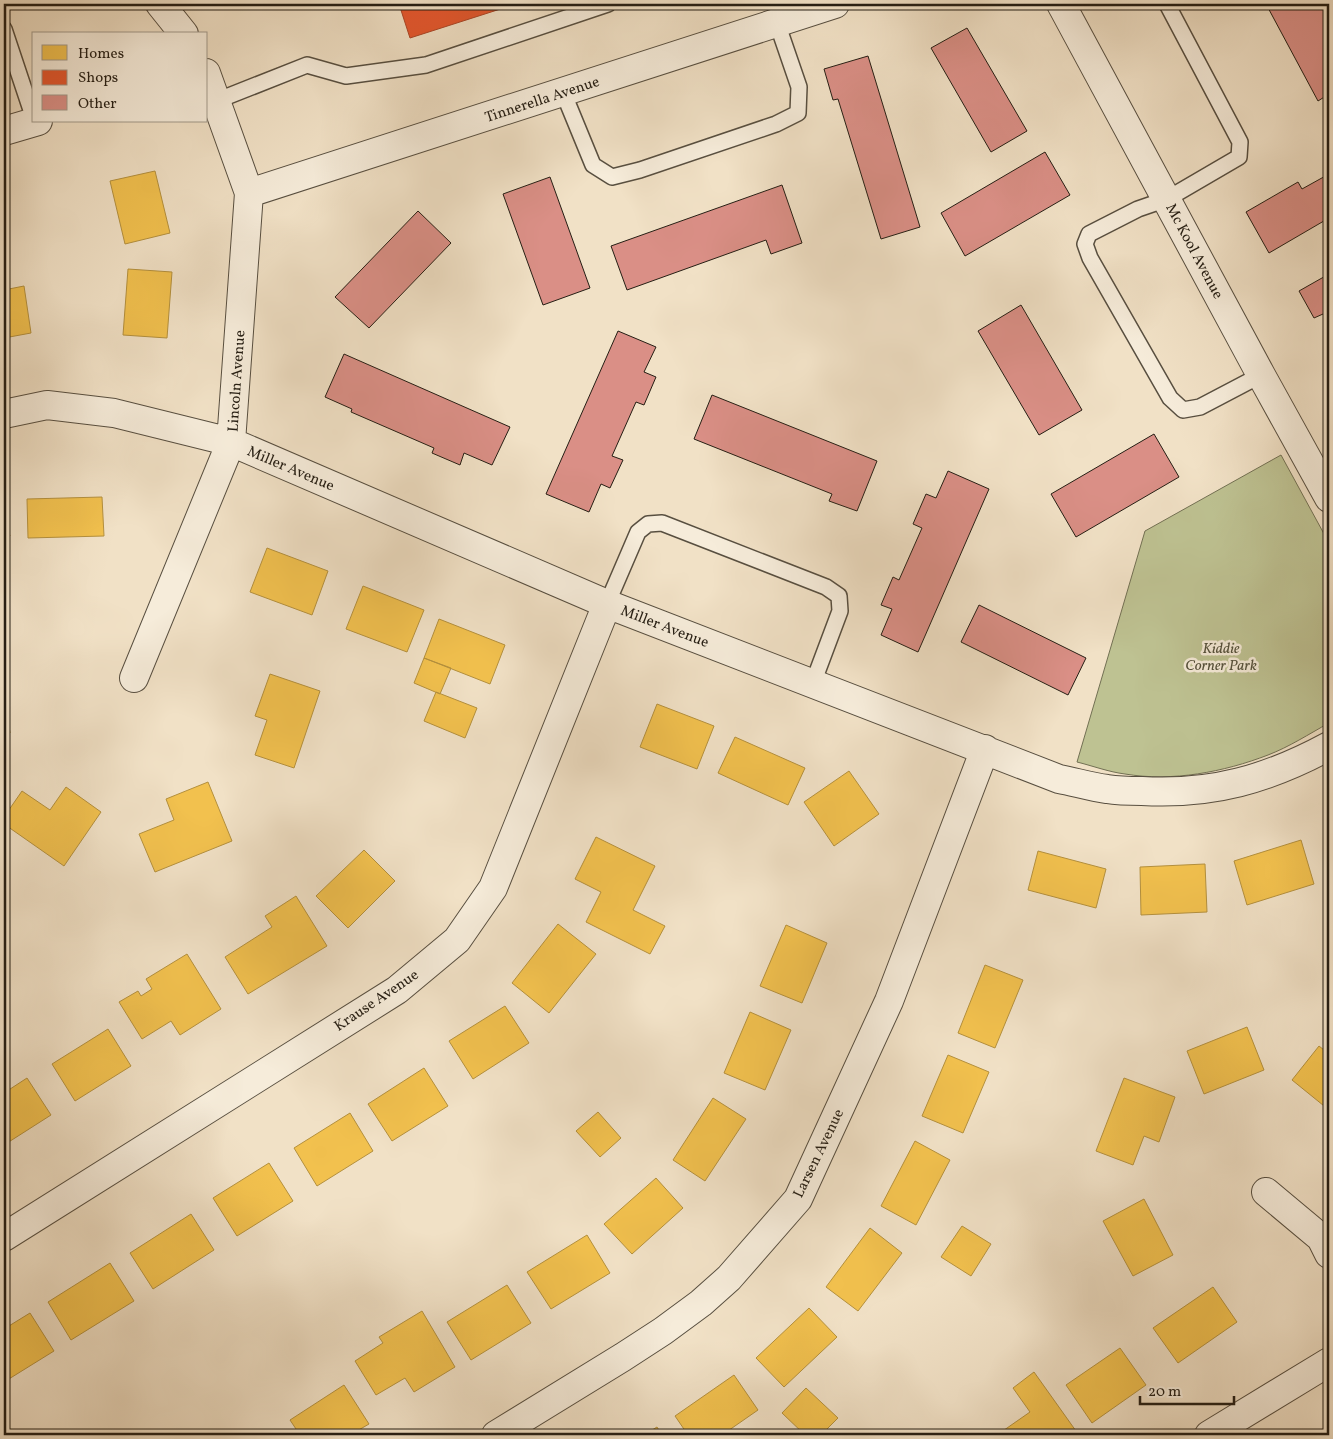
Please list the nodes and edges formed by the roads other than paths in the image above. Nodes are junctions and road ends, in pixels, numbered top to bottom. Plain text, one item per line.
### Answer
1 (162, 4) edge
2 (608, 4) edge
3 (835, 4) edge
4 (1061, 4) edge
5 (1167, 4) edge
6 (777, 23) junction
7 (4, 29) edge
8 (183, 32) edge
9 (208, 79) edge
10 (564, 92) junction
11 (216, 101) junction
12 (32, 112) edge
13 (32, 122) edge
14 (4, 131) edge
15 (249, 193) junction
16 (1167, 199) junction
17 (1261, 375) junction
18 (4, 414) edge
19 (231, 442) junction
20 (1329, 498) edge
21 (607, 604) junction
22 (134, 678) dead end
23 (813, 683) junction
24 (1329, 746) edge
25 (985, 749) junction
26 (1266, 1192) dead end
27 (4, 1236) edge
28 (1329, 1254) edge
29 (1329, 1362) edge
30 (496, 1435) edge
31 (1209, 1435) edge

1 - 8 street
2 - 11 lane
3 - 6 street, Tinnerella Avenue
4 - 16 street, Mc Kool Avenue
5 - 16 lane
6 - 10 street, Tinnerella Avenue
6 - 10 lane
7 - 12 lane
9 - 11 street, Lincoln Avenue
10 - 15 street, Tinnerella Avenue
11 - 15 street, Lincoln Avenue
13 - 14 street
15 - 19 street, Lincoln Avenue
16 - 17 street, Mc Kool Avenue
16 - 17 lane
17 - 20 street, Mc Kool Avenue
18 - 19 street, Miller Avenue
19 - 21 street, Miller Avenue
19 - 22 street, Lincoln Avenue
21 - 23 street, Miller Avenue
21 - 23 lane
21 - 27 street, Krause Avenue
23 - 25 street, Miller Avenue
24 - 25 street, Miller Avenue
25 - 30 street, Larsen Avenue
26 - 28 street
29 - 31 street

